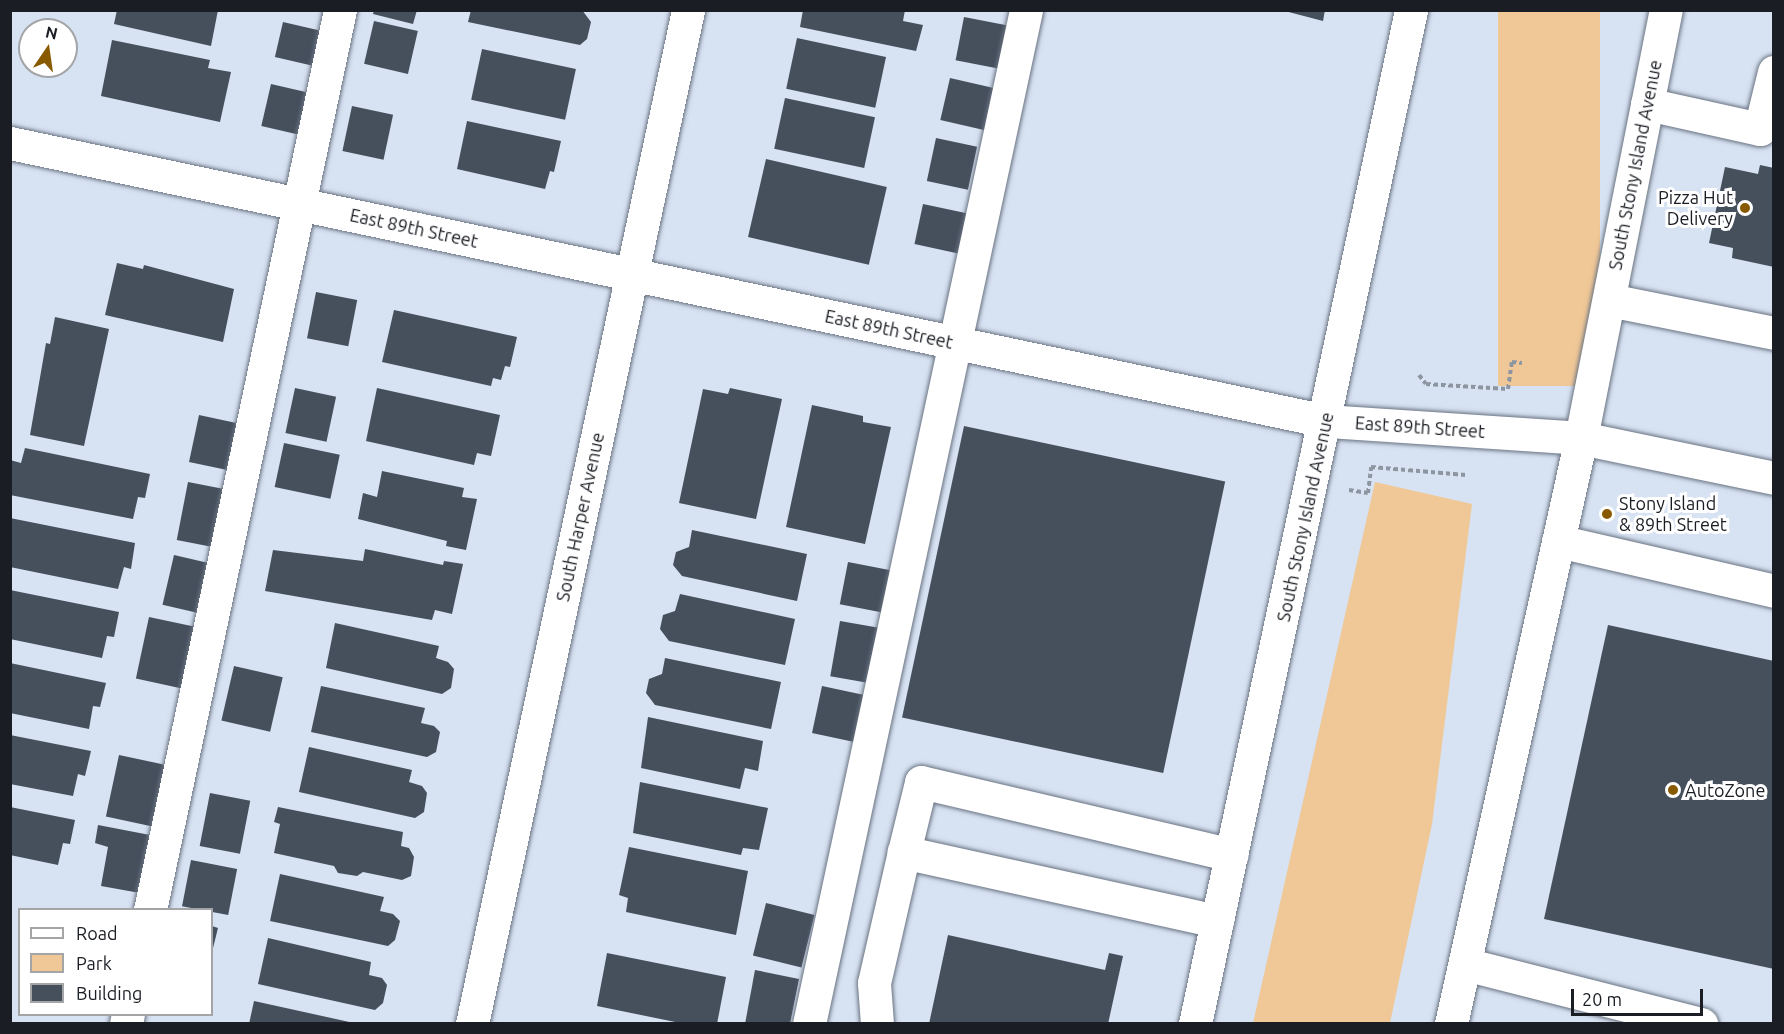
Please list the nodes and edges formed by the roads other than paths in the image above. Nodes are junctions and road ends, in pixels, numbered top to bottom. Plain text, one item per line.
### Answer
1 (340, 10) edge
2 (688, 10) edge
3 (1026, 10) edge
4 (1411, 10) edge
5 (1666, 10) edge
6 (1773, 72) edge
7 (1647, 104) junction
8 (1767, 130) edge
9 (10, 143) edge
10 (298, 204) junction
11 (632, 274) junction
12 (1609, 300) junction
13 (1773, 333) edge
14 (954, 342) junction
15 (1326, 421) junction
16 (1581, 438) junction
17 (1773, 478) edge
18 (1558, 542) junction
19 (1773, 591) edge
20 (904, 852) junction
21 (1232, 855) junction
22 (150, 908) edge
23 (1217, 921) junction
24 (1465, 964) junction
25 (472, 1023) edge
26 (810, 1023) edge
27 (877, 1023) edge
28 (1195, 1023) edge
29 (1451, 1023) edge
30 (1701, 1023) edge

1 - 10 main road
2 - 11 main road, South Harper Avenue
3 - 14 main road
4 - 15 main road, South Stony Island Avenue
5 - 7 main road, South Stony Island Avenue
6 - 8 main road
7 - 8 main road
7 - 12 main road, South Stony Island Avenue
9 - 10 main road, East 89th Street
10 - 11 main road, East 89th Street
10 - 22 main road
11 - 14 main road, East 89th Street
11 - 25 main road, South Harper Avenue
12 - 13 main road
12 - 16 main road, South Stony Island Avenue
14 - 15 main road, East 89th Street
14 - 26 main road
15 - 16 main road, East 89th Street
15 - 21 main road, South Stony Island Avenue
16 - 17 main road, East 89th Street
16 - 18 main road, South Stony Island Avenue
18 - 19 main road
18 - 24 main road, South Stony Island Avenue
20 - 21 main road
20 - 23 main road
20 - 27 main road
21 - 23 main road, South Stony Island Avenue
23 - 28 main road, South Stony Island Avenue
24 - 29 main road, South Stony Island Avenue
24 - 30 main road

